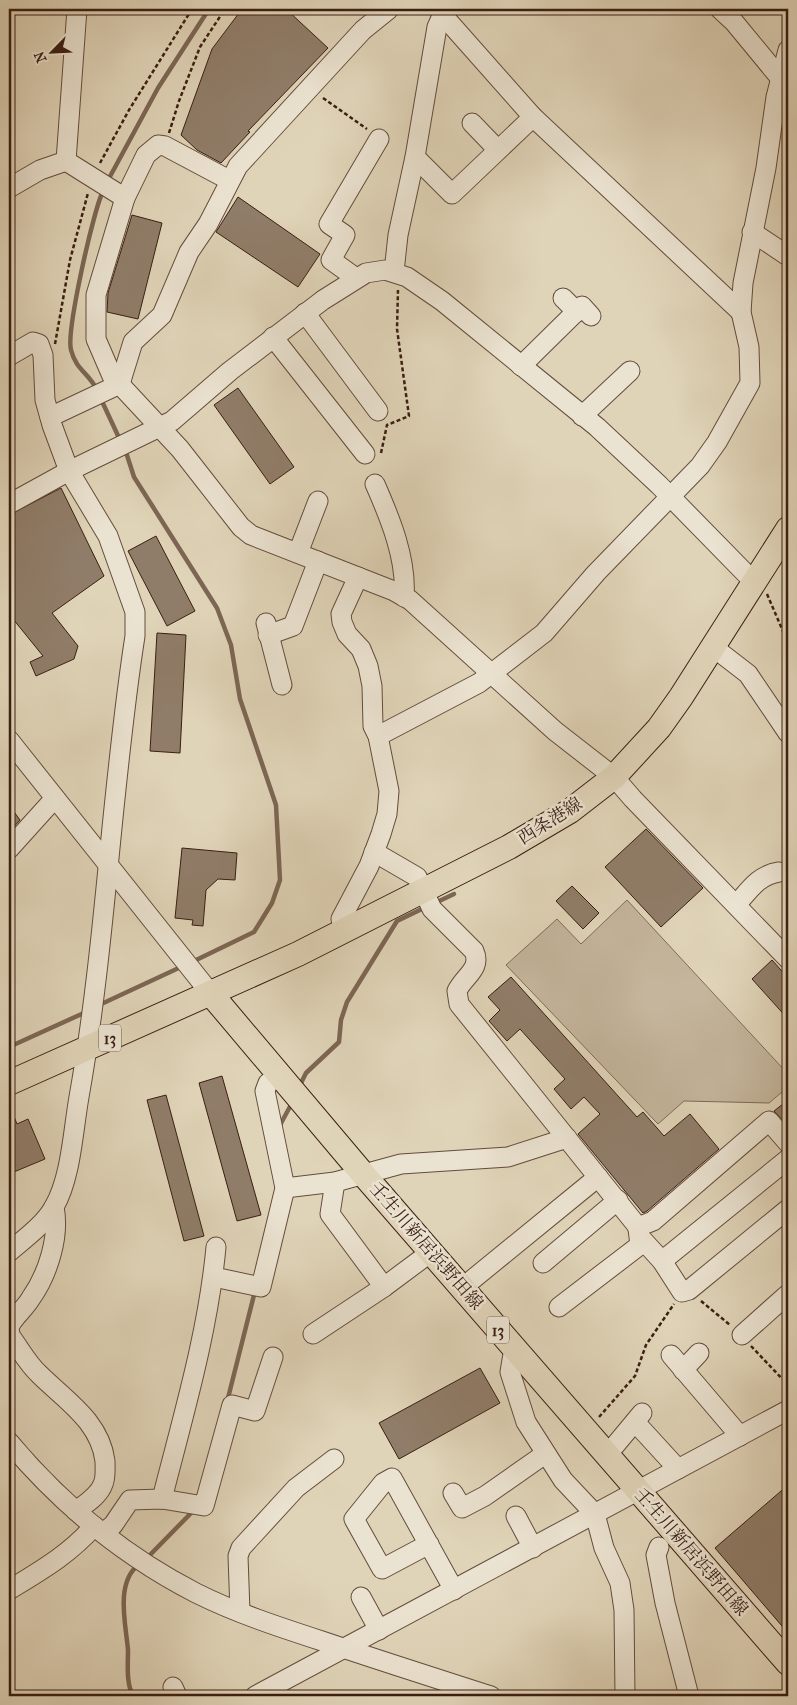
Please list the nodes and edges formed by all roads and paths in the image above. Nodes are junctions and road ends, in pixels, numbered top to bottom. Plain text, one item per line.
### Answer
1 (77, 9) edge
2 (225, 9) edge
3 (389, 9) edge
4 (720, 9) edge
5 (445, 11) edge
6 (788, 50) edge
7 (782, 86) edge
8 (309, 88) junction
9 (533, 117) junction
10 (472, 123) dead end
11 (379, 139) joint
12 (165, 146) junction
13 (498, 150) junction
14 (415, 157) junction
15 (66, 161) junction
16 (229, 180) junction
17 (9, 188) edge
18 (122, 196) junction
19 (752, 232) junction
20 (788, 256) edge
21 (396, 273) junction
22 (356, 278) junction
23 (563, 298) dead end
24 (741, 312) junction
25 (305, 313) junction
26 (273, 337) junction
27 (9, 356) edge
28 (522, 366) junction
29 (630, 371) dead end
30 (120, 384) junction
31 (378, 412) dead end
32 (582, 416) junction
33 (50, 417) junction
34 (160, 428) junction
35 (373, 454) joint
36 (69, 471) junction
37 (375, 484) dead end
38 (670, 497) junction
39 (318, 501) dead end
40 (9, 504) edge
41 (788, 529) edge
42 (298, 553) junction
43 (318, 561) junction
44 (358, 577) junction
45 (754, 582) junction
46 (404, 597) junction
47 (788, 643) edge
48 (713, 647) junction
49 (491, 673) junction
50 (282, 685) dead end
51 (788, 733) edge
52 (378, 736) junction
53 (9, 740) edge
54 (614, 776) junction
55 (55, 798) junction
56 (9, 849) edge
57 (374, 852) junction
58 (108, 864) junction
59 (779, 872) dead end
60 (423, 890) junction
61 (737, 904) junction
62 (344, 930) junction
63 (788, 959) edge
64 (211, 994) junction
65 (88, 1048) junction
66 (278, 1076) junction
67 (9, 1083) edge
68 (567, 1138) junction
69 (788, 1143) edge
70 (788, 1159) edge
71 (363, 1174) junction
72 (598, 1177) junction
73 (335, 1182) junction
74 (285, 1188) junction
75 (618, 1200) junction
76 (54, 1207) junction
77 (788, 1209) edge
78 (639, 1232) junction
79 (216, 1247) dead end
80 (9, 1252) edge
81 (430, 1252) junction
82 (662, 1261) junction
83 (543, 1263) dead end
84 (214, 1277) junction
85 (384, 1287) junction
86 (462, 1288) junction
87 (682, 1292) junction
88 (788, 1294) edge
89 (559, 1307) dead end
90 (312, 1334) dead end
91 (742, 1335) dead end
92 (514, 1348) junction
93 (699, 1353) dead end
94 (671, 1355) dead end
95 (273, 1357) dead end
96 (683, 1370) junction
97 (788, 1410) edge
98 (586, 1432) junction
99 (740, 1436) junction
100 (9, 1442) edge
101 (545, 1454) junction
102 (607, 1455) junction
103 (334, 1459) dead end
104 (678, 1470) junction
105 (638, 1491) junction
106 (454, 1492) dead end
107 (162, 1499) junction
108 (76, 1511) junction
109 (595, 1514) junction
110 (516, 1516) dead end
111 (99, 1530) junction
112 (429, 1544) junction
113 (660, 1547) dead end
114 (533, 1548) junction
115 (9, 1590) edge
116 (454, 1590) junction
117 (361, 1597) dead end
118 (240, 1612) junction
119 (379, 1630) junction
120 (345, 1649) junction
121 (788, 1663) edge
122 (469, 1693) edge
123 (256, 1696) edge
124 (491, 1696) edge
125 (626, 1696) edge
126 (689, 1696) edge

1 - 15 street
2 - 12 path
3 - 8 street
4 - 7 street
5 - 9 street
5 - 14 street
6 - 7 street
7 - 19 street
8 - 11 path
8 - 16 street
9 - 13 street
9 - 24 street
10 - 13 street
11 - 22 street
12 - 16 street
12 - 18 street
13 - 14 street
14 - 21 street
15 - 17 street
15 - 18 street
16 - 30 street
18 - 30 street
19 - 20 street
19 - 24 street
21 - 22 street
21 - 28 street
21 - 35 path
22 - 25 street
23 - 28 street
24 - 38 street
25 - 26 street
25 - 31 street
26 - 34 street
26 - 35 street
27 - 33 street
28 - 32 street
29 - 32 street
30 - 33 street
30 - 34 street
32 - 38 street
33 - 36 street
34 - 36 street
34 - 42 street
36 - 40 street
36 - 58 street
37 - 46 street
38 - 45 street
38 - 49 street
39 - 42 street
41 - 45 main road, 西条港線
42 - 43 street
43 - 44 street
43 - 50 street
44 - 46 street
44 - 52 street
45 - 47 path
45 - 48 main road, 西条港線
46 - 49 street
48 - 51 street
48 - 54 main road, 西条港線
49 - 52 street
49 - 54 street
52 - 57 street
53 - 55 street
54 - 60 main road, 西条港線
54 - 61 street
55 - 56 street
55 - 58 street
57 - 60 street
57 - 62 street
58 - 64 street
58 - 65 street
59 - 61 street
60 - 62 main road, 西条港線
60 - 68 street
61 - 63 street
62 - 64 main road, 西条港線
64 - 65 main road, 13
64 - 66 main road, 壬生川新居浜野田線 / 13
65 - 67 main road, 13
65 - 76 street
66 - 71 main road, 壬生川新居浜野田線 / 13
66 - 74 street
68 - 71 street
68 - 72 street
69 - 78 street
70 - 82 street
71 - 73 street
71 - 81 main road, 壬生川新居浜野田線 / 13
72 - 75 street
72 - 86 street
73 - 74 street
73 - 85 street
74 - 84 street
75 - 78 street
75 - 83 street
76 - 80 street
76 - 108 street
77 - 87 street
78 - 82 street
78 - 89 street
79 - 84 street
81 - 85 street
81 - 86 main road, 壬生川新居浜野田線 / 13
82 - 87 street
84 - 107 street
85 - 90 street
86 - 92 main road, 壬生川新居浜野田線 / 13
87 - 98 path
88 - 91 street
92 - 98 main road, 壬生川新居浜野田線 / 13
92 - 101 street
93 - 96 street
94 - 96 street
95 - 107 street
96 - 99 street
97 - 99 street
98 - 102 main road, 壬生川新居浜野田線 / 13
99 - 104 street
100 - 108 street
101 - 106 street
101 - 109 street
102 - 104 street
102 - 105 main road, 壬生川新居浜野田線 / 13
103 - 118 street
104 - 105 street
105 - 109 street
105 - 121 main road, 壬生川新居浜野田線 / 13
107 - 111 street
108 - 111 street
109 - 114 street
109 - 125 street
110 - 114 street
111 - 115 street
111 - 118 street
112 - 112 street
112 - 116 street
113 - 126 street
114 - 116 street
116 - 119 street
117 - 119 street
118 - 120 street
119 - 120 street
120 - 122 street
120 - 123 street
122 - 124 street

